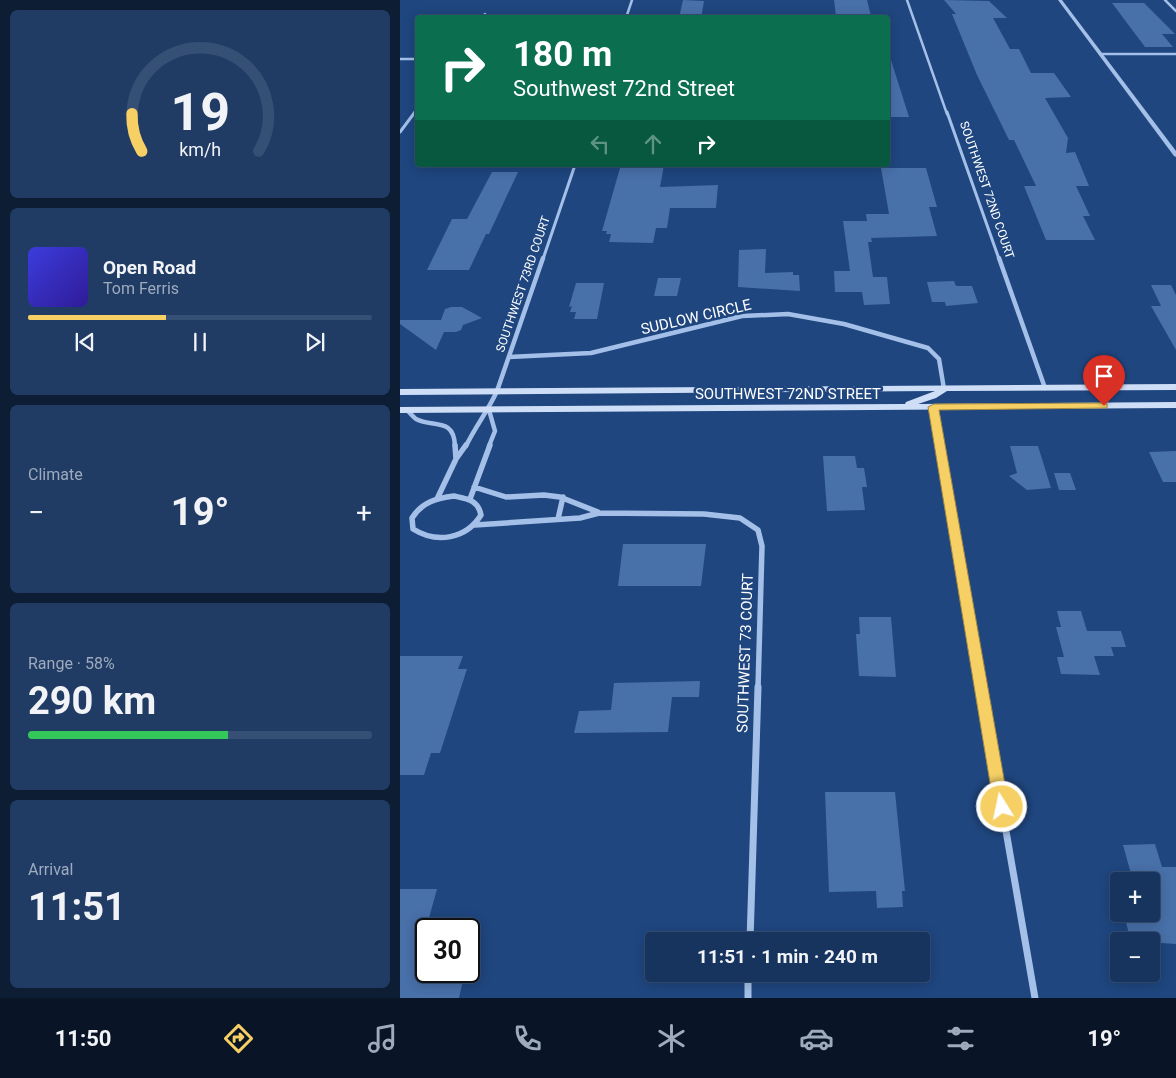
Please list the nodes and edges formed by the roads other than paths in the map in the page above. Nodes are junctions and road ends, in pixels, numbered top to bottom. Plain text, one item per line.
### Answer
1 (632, 0) edge
2 (907, 0) edge
3 (1060, 0) edge
4 (1165, 0) edge
5 (1176, 11) edge
6 (627, 15) edge
7 (1100, 54) junction
8 (1176, 54) edge
9 (400, 59) edge
10 (415, 59) edge
11 (415, 111) edge
12 (402, 126) edge
13 (400, 132) edge
14 (1176, 155) edge
15 (574, 167) edge
16 (509, 356) junction
17 (1176, 387) edge
18 (1044, 388) junction
19 (944, 389) junction
20 (400, 392) edge
21 (496, 392) junction
22 (1176, 405) edge
23 (899, 407) junction
24 (934, 407) junction
25 (404, 410) edge
26 (489, 410) junction
27 (456, 459) junction
28 (474, 487) junction
29 (563, 497) junction
30 (437, 499) junction
31 (470, 499) junction
32 (599, 513) junction
33 (558, 519) junction
34 (475, 525) junction
35 (750, 932) edge
36 (748, 982) edge
37 (748, 998) edge
38 (1035, 998) edge

1 - 6 street
2 - 18 street, SOUTHWEST 72ND COURT
3 - 7 street
4 - 5 street
7 - 8 street
7 - 14 street
9 - 10 street
11 - 12 street
12 - 13 street
15 - 16 street, SOUTHWEST 73RD COURT
16 - 19 street, SUDLOW CIRCLE
16 - 21 street, SOUTHWEST 73RD COURT
17 - 18 main road, SOUTHWEST 72ND STREET
18 - 19 main road, SOUTHWEST 72ND STREET
19 - 21 main road, SOUTHWEST 72ND STREET
19 - 23 main road
20 - 21 main road, SOUTHWEST 72ND STREET
21 - 26 street, SOUTHWEST 73RD COURT
22 - 24 main road, SOUTHWEST 72ND STREET
23 - 24 main road, SOUTHWEST 72ND STREET
23 - 26 main road, SOUTHWEST 72ND STREET
24 - 38 street
25 - 26 main road, SOUTHWEST 72ND STREET
25 - 27 street
26 - 27 street
26 - 28 street
27 - 30 street
28 - 29 street, SOUTHWEST 73 COURT
28 - 31 street
29 - 32 street, SOUTHWEST 73 COURT
29 - 33 street
30 - 31 street
30 - 34 street
31 - 34 street
32 - 33 street, SOUTHWEST 73 COURT
32 - 35 street, SOUTHWEST 73 COURT
33 - 34 street, SOUTHWEST 73 COURT
36 - 37 street

